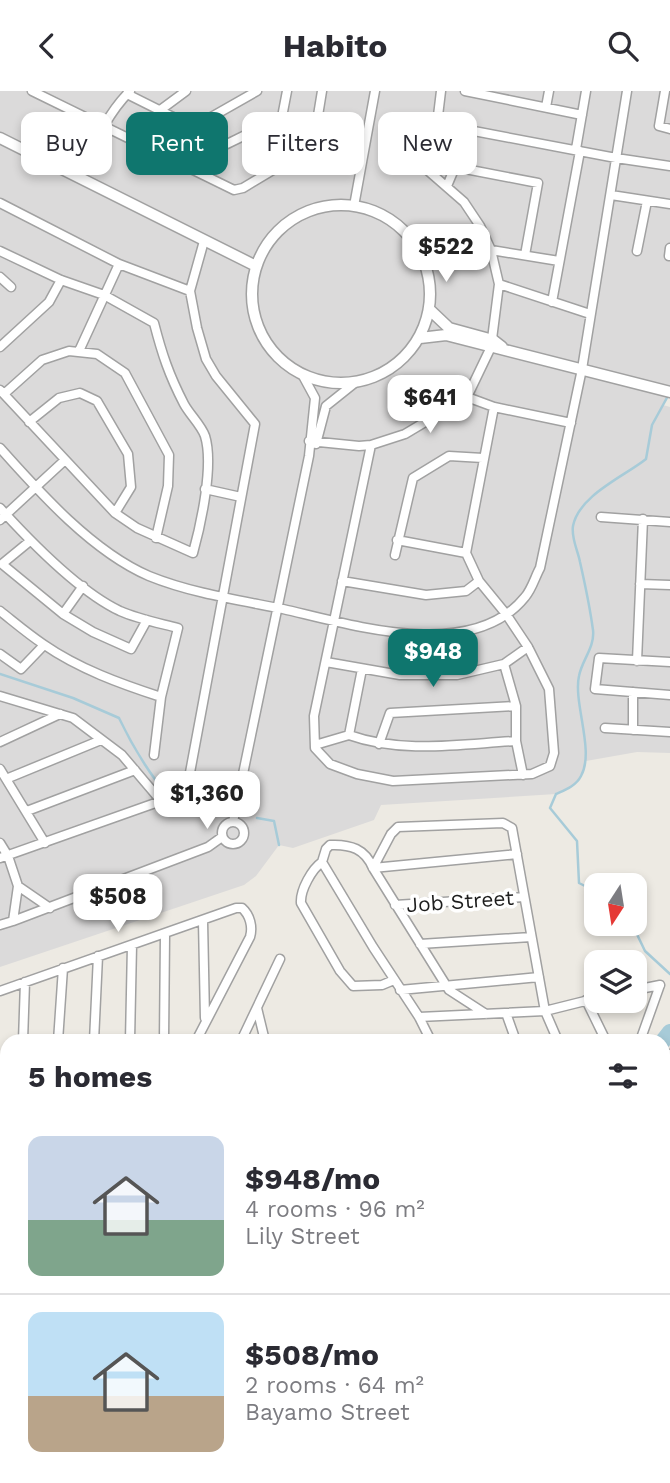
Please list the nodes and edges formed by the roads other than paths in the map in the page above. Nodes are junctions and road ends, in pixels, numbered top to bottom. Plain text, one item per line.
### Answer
1 (32, 91) edge
2 (186, 91) edge
3 (257, 91) edge
4 (287, 91) edge
5 (322, 91) edge
6 (375, 91) edge
7 (441, 91) edge
8 (465, 91) edge
9 (550, 91) edge
10 (586, 91) edge
11 (627, 91) edge
12 (666, 91) edge
13 (477, 92) edge
14 (128, 93) edge
15 (511, 95) edge
16 (547, 107) junction
17 (159, 111) joint
18 (73, 112) edge
19 (220, 112) edge
20 (438, 112) edge
21 (112, 114) edge
22 (582, 115) junction
23 (670, 129) edge
24 (477, 131) edge
25 (112, 132) edge
26 (0, 138) edge
27 (228, 143) edge
28 (578, 150) junction
29 (616, 158) junction
30 (670, 166) edge
31 (80, 175) edge
32 (434, 175) edge
33 (79, 178) junction
34 (447, 186) junction
35 (611, 195) junction
36 (647, 201) junction
37 (0, 203) edge
38 (670, 204) edge
39 (354, 206) junction
40 (204, 241) junction
41 (491, 250) junction
42 (0, 251) edge
43 (637, 251) dead end
44 (525, 255) junction
45 (559, 261) junction
46 (119, 264) junction
47 (256, 266) junction
48 (0, 277) edge
49 (61, 280) junction
50 (499, 284) junction
51 (11, 287) dead end
52 (190, 291) junction
53 (104, 295) junction
54 (552, 302) junction
55 (430, 310) junction
56 (590, 314) junction
57 (419, 338) junction
58 (2, 342) edge
59 (495, 345) junction
60 (79, 351) junction
61 (582, 369) junction
62 (302, 374) junction
63 (356, 382) junction
64 (2, 392) edge
65 (670, 392) edge
66 (467, 397) junction
67 (494, 407) junction
68 (29, 422) junction
69 (571, 423) junction
70 (313, 441) junction
71 (372, 445) junction
72 (0, 448) edge
73 (484, 458) junction
74 (65, 460) junction
75 (34, 487) junction
76 (205, 489) junction
77 (241, 496) junction
78 (0, 508) edge
79 (115, 513) junction
80 (601, 517) dead end
81 (3, 518) edge
82 (643, 519) junction
83 (670, 522) edge
84 (156, 538) junction
85 (397, 540) junction
86 (30, 541) junction
87 (466, 554) junction
88 (395, 555) dead end
89 (342, 581) junction
90 (479, 581) junction
91 (640, 584) junction
92 (670, 585) edge
93 (83, 586) junction
94 (222, 597) junction
95 (277, 608) junction
96 (0, 611) edge
97 (63, 614) junction
98 (506, 614) junction
99 (147, 620) junction
100 (335, 621) junction
101 (44, 645) junction
102 (528, 647) junction
103 (0, 655) edge
104 (637, 661) junction
105 (670, 661) edge
106 (326, 662) junction
107 (504, 664) junction
108 (362, 669) junction
109 (634, 692) junction
110 (670, 695) edge
111 (0, 696) edge
112 (161, 697) junction
113 (516, 706) junction
114 (60, 714) junction
115 (605, 728) dead end
116 (633, 730) junction
117 (670, 732) edge
118 (349, 735) junction
119 (102, 740) junction
120 (516, 741) junction
121 (0, 742) edge
122 (379, 744) junction
123 (315, 745) junction
124 (154, 755) dead end
125 (0, 769) edge
126 (135, 770) junction
127 (523, 775) junction
128 (6, 779) junction
129 (186, 794) dead end
130 (27, 811) junction
131 (233, 822) junction
132 (222, 837) junction
133 (44, 842) junction
134 (0, 843) edge
135 (517, 854) junction
136 (4, 857) edge
137 (322, 862) junction
138 (373, 868) junction
139 (18, 886) junction
140 (524, 897) junction
141 (395, 905) junction
142 (50, 908) junction
143 (13, 921) junction
144 (203, 922) junction
145 (0, 925) edge
146 (165, 935) junction
147 (531, 937) junction
148 (420, 944) junction
149 (132, 945) junction
150 (98, 956) junction
151 (281, 959) dead end
152 (63, 968) junction
153 (538, 977) junction
154 (394, 980) junction
155 (25, 982) junction
156 (445, 985) junction
157 (647, 988) edge
158 (400, 990) junction
159 (0, 991) edge
160 (584, 1001) edge
161 (257, 1008) junction
162 (545, 1011) junction
163 (506, 1013) junction
164 (592, 1013) edge
165 (486, 1014) junction
166 (419, 1017) junction
167 (205, 1021) junction
168 (23, 1034) edge
169 (58, 1034) edge
170 (94, 1034) edge
171 (130, 1034) edge
172 (164, 1034) edge
173 (199, 1034) edge
174 (244, 1034) edge
175 (263, 1034) edge
176 (428, 1034) edge
177 (514, 1034) edge
178 (555, 1034) edge
179 (603, 1034) edge
180 (642, 1034) edge

1 - 18 street
2 - 17 street
3 - 19 street
4 - 27 street
5 - 25 street
6 - 39 street
7 - 20 street
8 - 13 street
9 - 16 street
10 - 22 street
11 - 29 street
12 - 23 street
13 - 15 street
14 - 17 street
14 - 21 street
15 - 16 street
16 - 22 street
22 - 28 street
24 - 28 street
26 - 33 street
28 - 29 street
28 - 45 street
29 - 30 street
29 - 35 street
31 - 33 street
32 - 34 street
33 - 40 street
34 - 41 street
34 - 44 street
35 - 36 street
35 - 56 street
36 - 38 street
36 - 43 street
37 - 46 street
39 - 47 street
39 - 55 street
40 - 47 street
40 - 52 street
41 - 44 street
41 - 50 street
42 - 49 street
44 - 45 street
45 - 54 street
46 - 52 street
46 - 53 street
47 - 62 street
48 - 51 street
49 - 53 street
49 - 58 street
50 - 54 street
50 - 59 street
52 - 77 street
53 - 60 street
53 - 76 street
54 - 56 street
55 - 57 street
55 - 59 street
56 - 61 street
57 - 59 street
57 - 63 street
59 - 61 street
59 - 66 street
60 - 64 street
60 - 84 street
61 - 65 street
61 - 69 street
62 - 63 street
62 - 70 street
63 - 70 street
64 - 68 street
66 - 67 street
66 - 71 street
67 - 69 street
67 - 73 street
68 - 74 street
68 - 79 street
69 - 98 street
70 - 71 street
70 - 95 street
71 - 89 street
72 - 75 street
73 - 85 street
73 - 87 street
74 - 75 street
74 - 79 street
75 - 81 street
75 - 94 street
76 - 77 street
76 - 84 street
77 - 94 street
78 - 81 street
79 - 84 street
80 - 82 street
81 - 86 street
82 - 83 street
82 - 91 street
85 - 87 street
85 - 88 street
86 - 93 street
86 - 97 street
87 - 90 street
89 - 90 street
89 - 100 street
90 - 98 street
91 - 92 street
91 - 104 street
93 - 97 street
93 - 99 street
94 - 95 street
94 - 129 street
95 - 100 street
95 - 131 street
96 - 101 street
97 - 99 street
98 - 100 street
98 - 102 street
99 - 112 street
100 - 106 street
101 - 103 street
101 - 112 street
102 - 107 street
102 - 127 street
104 - 105 street
104 - 109 street
106 - 108 street
106 - 123 street
107 - 108 street
107 - 113 street
108 - 118 street
109 - 110 street
109 - 116 street
111 - 114 street
112 - 124 street
113 - 120 street
113 - 122 street
114 - 119 street
114 - 121 street
115 - 116 street
116 - 117 street
118 - 122 street
118 - 123 street
119 - 126 street
119 - 128 street
120 - 122 street
120 - 127 street
123 - 127 street
125 - 128 street
126 - 130 street
126 - 133 street
128 - 130 street
130 - 133 street
131 - 132 street
131 - 132 street
132 - 142 street
133 - 136 street
134 - 136 street
135 - 138 street
135 - 138 street
135 - 140 street
136 - 139 street
137 - 138 street
137 - 154 street
137 - 154 street
138 - 141 street
139 - 142 street
139 - 143 street
140 - 141 street, Job Street
140 - 147 street
141 - 148 street
142 - 143 street
143 - 145 street
144 - 146 street
144 - 167 street
144 - 167 street
146 - 149 street
146 - 172 street
147 - 148 street
147 - 153 street
148 - 156 street
149 - 150 street
149 - 171 street
150 - 152 street
150 - 170 street
151 - 161 street
152 - 155 street
152 - 169 street
153 - 156 street
153 - 162 street
154 - 158 street
155 - 159 street
155 - 168 street
156 - 158 street
156 - 165 street
157 - 180 street
158 - 166 street
160 - 162 street
161 - 174 street
161 - 175 street
162 - 163 street
162 - 178 street
163 - 165 street
163 - 177 street
164 - 179 street
165 - 166 street
166 - 176 street
167 - 173 street

